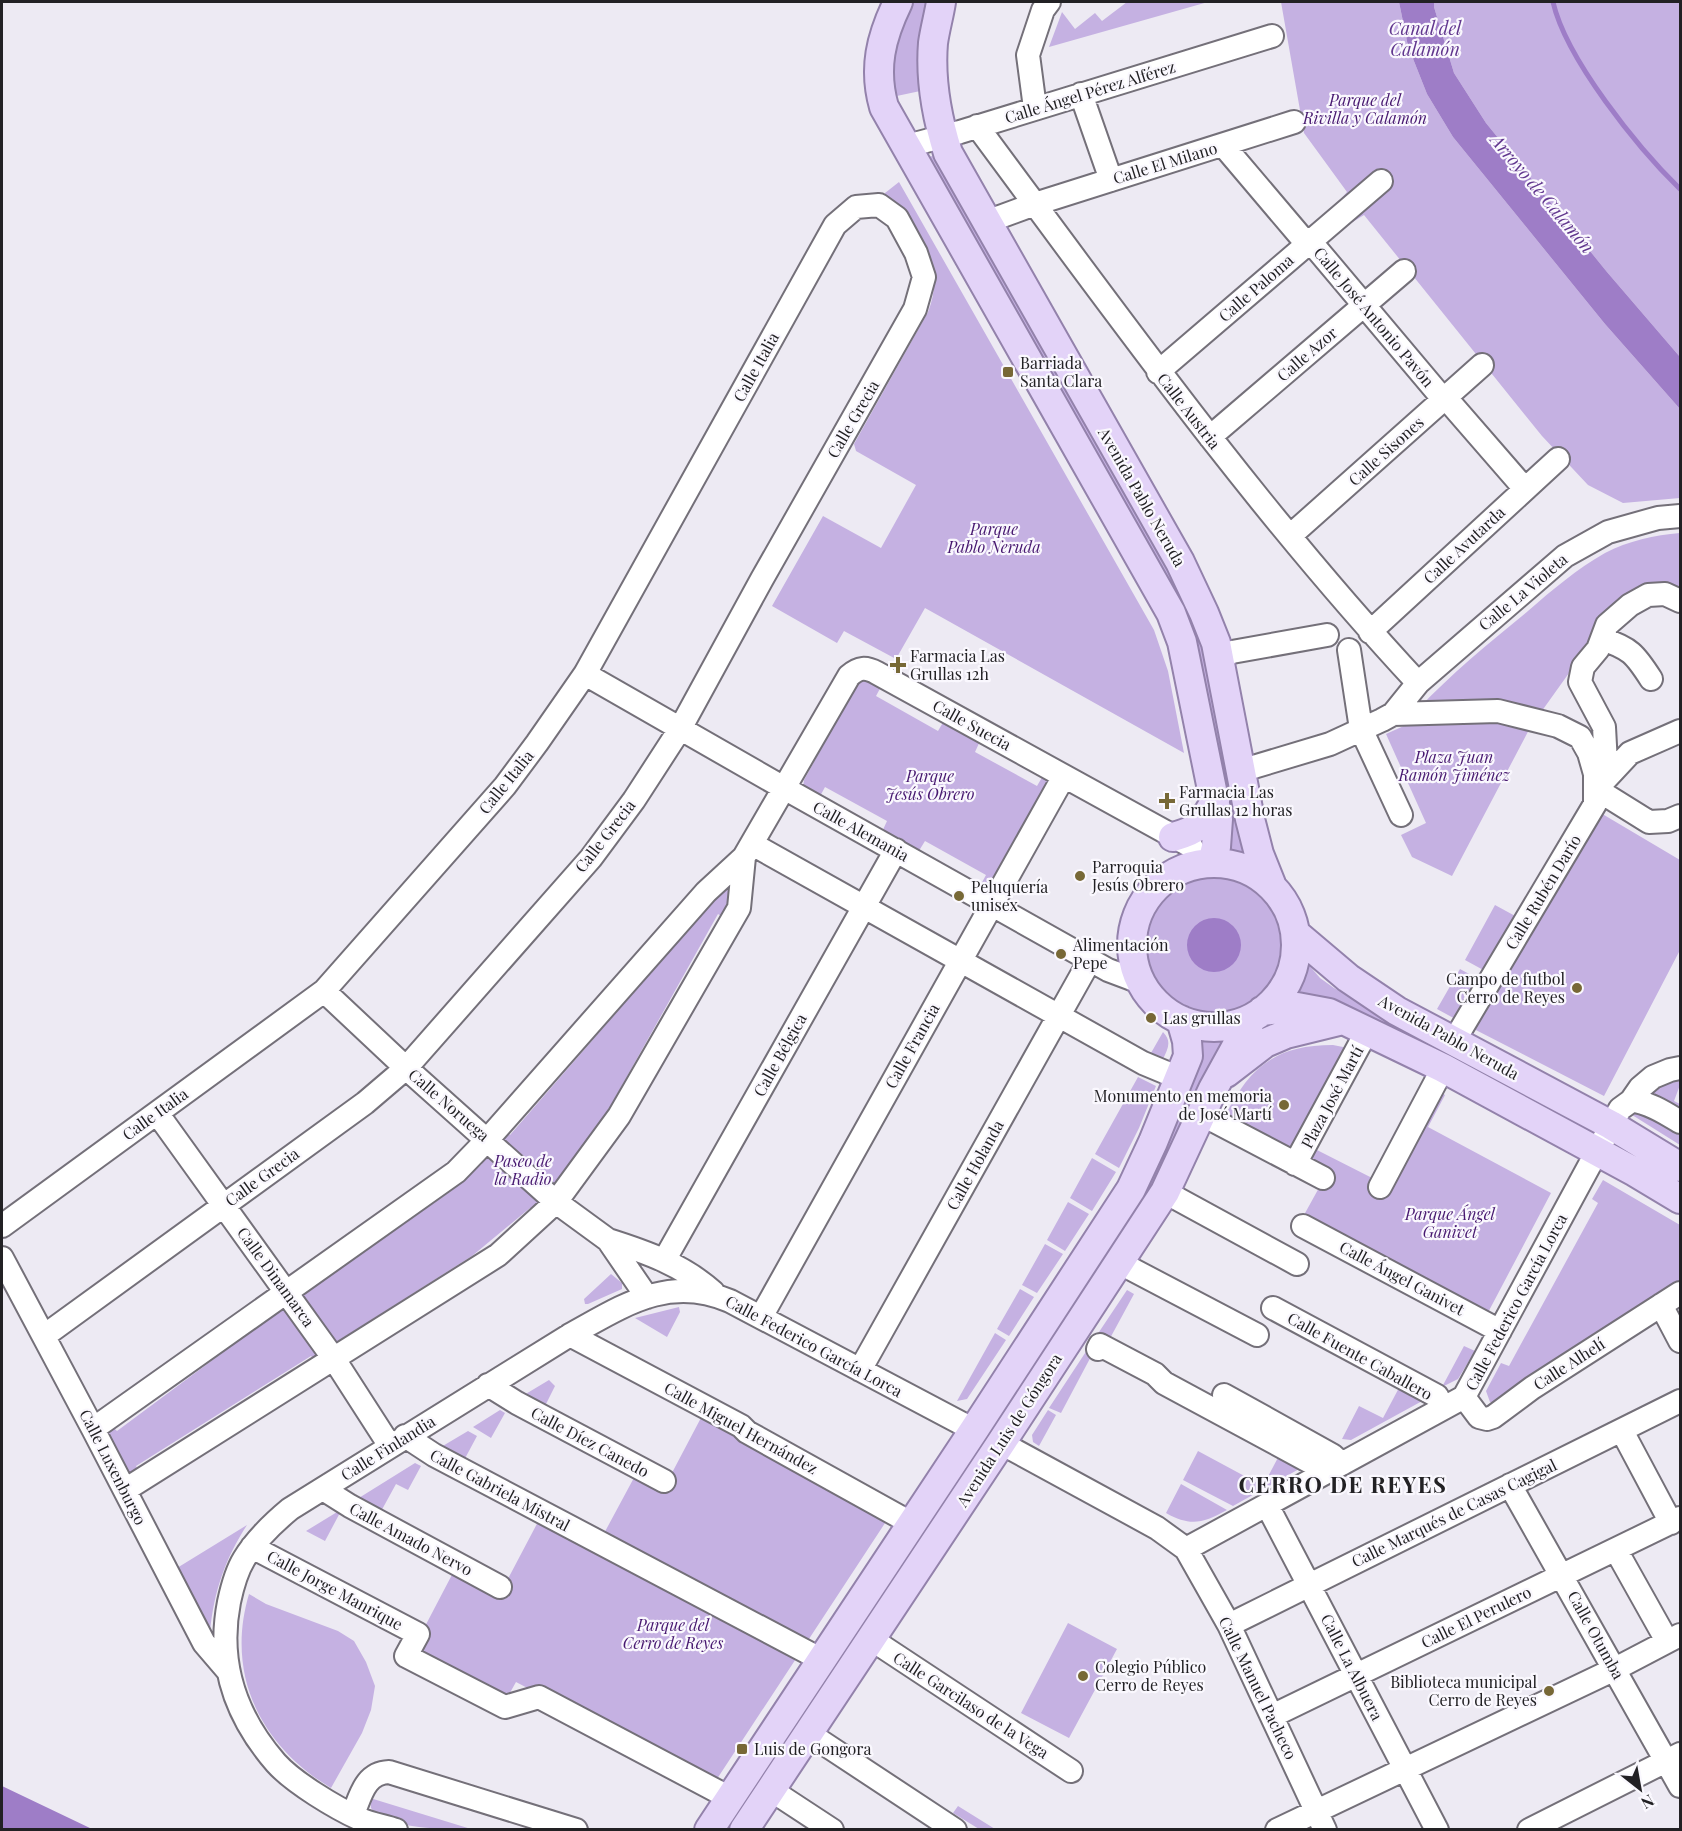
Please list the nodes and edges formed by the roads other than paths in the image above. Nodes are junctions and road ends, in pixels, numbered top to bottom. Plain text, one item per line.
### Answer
1 (898, 2) edge
2 (941, 2) edge
3 (1049, 2) edge
4 (1272, 36) dead end
5 (1081, 94) junction
6 (1035, 108) junction
7 (1294, 122) dead end
8 (977, 126) junction
9 (943, 136) junction
10 (1223, 145) junction
11 (907, 146) junction
12 (1112, 180) junction
13 (1381, 181) dead end
14 (1035, 204) junction
15 (856, 207) joint
16 (986, 222) junction
17 (1310, 241) junction
18 (1404, 271) dead end
19 (1364, 305) junction
20 (1482, 365) dead end
21 (1158, 372) junction
22 (1444, 398) junction
23 (1210, 438) junction
24 (1558, 459) dead end
25 (1525, 489) junction
26 (1680, 516) edge
27 (1290, 536) junction
28 (1680, 601) edge
29 (1370, 632) junction
30 (1327, 636) dead end
31 (1602, 639) junction
32 (1349, 650) dead end
33 (1219, 660) junction
34 (585, 674) junction
35 (1651, 679) dead end
36 (1418, 683) junction
37 (1393, 714) junction
38 (680, 729) junction
39 (1361, 729) junction
40 (1680, 731) edge
41 (1240, 771) junction
42 (1064, 776) junction
43 (784, 788) junction
44 (1596, 797) junction
45 (1215, 801) junction
46 (1401, 815) dead end
47 (1680, 816) edge
48 (1173, 837) junction
49 (896, 850) junction
50 (748, 851) junction
51 (1206, 863) junction
52 (718, 881) junction
53 (1271, 885) junction
54 (741, 892) junction
55 (992, 904) junction
56 (863, 907) junction
57 (1296, 934) junction
58 (1090, 960) junction
59 (960, 961) junction
60 (1140, 982) junction
61 (324, 992) junction
62 (1257, 1015) junction
63 (1058, 1016) junction
64 (1181, 1020) junction
65 (1347, 1021) junction
66 (1454, 1041) junction
67 (406, 1068) junction
68 (1443, 1068) junction
69 (1680, 1068) edge
70 (1179, 1078) junction
71 (1217, 1080) junction
72 (1631, 1101) junction
73 (157, 1113) junction
74 (1201, 1114) junction
75 (1680, 1122) edge
76 (1611, 1125) junction
77 (488, 1139) junction
78 (1597, 1151) junction
79 (1295, 1164) junction
80 (1680, 1167) edge
81 (1323, 1178) dead end
82 (1380, 1187) dead end
83 (1164, 1192) junction
84 (1680, 1199) edge
85 (556, 1202) junction
86 (224, 1204) junction
87 (2, 1226) edge
88 (1303, 1226) dead end
89 (608, 1240) junction
90 (2, 1258) edge
91 (665, 1259) junction
92 (1119, 1262) junction
93 (1297, 1264) dead end
94 (286, 1291) junction
95 (1680, 1293) edge
96 (718, 1296) junction
97 (647, 1297) junction
98 (1661, 1305) junction
99 (1273, 1308) dead end
100 (761, 1317) junction
101 (1500, 1331) junction
102 (570, 1335) junction
103 (1257, 1335) dead end
104 (44, 1336) junction
105 (1680, 1341) edge
106 (1093, 1346) dead end
107 (334, 1359) junction
108 (860, 1370) junction
109 (488, 1385) junction
110 (1224, 1395) dead end
111 (1464, 1397) junction
112 (1680, 1401) edge
113 (1443, 1408) junction
114 (93, 1429) junction
115 (974, 1430) junction
116 (1622, 1431) junction
117 (398, 1441) junction
118 (1001, 1443) junction
119 (1314, 1464) dead end
120 (1342, 1464) junction
121 (664, 1481) dead end
122 (1510, 1485) junction
123 (322, 1489) junction
124 (125, 1490) junction
125 (1267, 1505) junction
126 (1676, 1521) edge
127 (911, 1522) junction
128 (252, 1547) junction
129 (1186, 1550) junction
130 (1616, 1550) junction
131 (1563, 1576) junction
132 (1309, 1584) junction
133 (500, 1587) dead end
134 (1229, 1624) junction
135 (1674, 1638) edge
136 (871, 1639) junction
137 (822, 1660) junction
138 (1614, 1669) junction
139 (229, 1672) junction
140 (1356, 1675) junction
141 (1272, 1716) junction
142 (808, 1733) junction
143 (1673, 1757) edge
144 (1405, 1768) junction
145 (1071, 1771) dead end
146 (1680, 1786) edge
147 (771, 1790) junction
148 (730, 1798) junction
149 (353, 1814) junction
150 (1321, 1820) edge
151 (396, 1830) edge
152 (576, 1830) edge
153 (709, 1830) edge
154 (744, 1830) edge
155 (831, 1830) edge
156 (955, 1830) edge
157 (1277, 1830) edge
158 (1437, 1830) edge
159 (1530, 1830) edge

1 - 11 main road, Avenida Pablo Neruda
2 - 9 main road, Avenida Pablo Neruda
3 - 6 street
4 - 5 street, Calle Ángel Pérez Alférez
5 - 6 street, Calle Ángel Pérez Alférez
5 - 12 street
6 - 8 street, Calle Ángel Pérez Alférez
7 - 10 street, Calle El Milano
8 - 9 street, Calle Ángel Pérez Alférez
8 - 14 street, Calle Austria
9 - 11 street, Calle Ángel Pérez Alférez
9 - 16 main road, Avenida Pablo Neruda
10 - 12 street, Calle El Milano
10 - 17 street, Calle José Antonio Pavón
11 - 45 main road, Avenida Pablo Neruda
12 - 14 street, Calle El Milano
13 - 17 street, Calle Paloma
14 - 16 street, Calle El Milano
14 - 21 street, Calle Austria
15 - 34 street, Calle Italia
15 - 38 street, Calle Grecia
16 - 33 main road, Avenida Pablo Neruda
17 - 19 street, Calle José Antonio Pavón
17 - 21 street, Calle Paloma
18 - 19 street, Calle Azor
19 - 22 street, Calle José Antonio Pavón
19 - 23 street, Calle Azor
20 - 22 street, Calle Sisones
21 - 23 street, Calle Austria
22 - 25 street, Calle José Antonio Pavón
22 - 27 street, Calle Sisones
23 - 27 street, Calle Austria
24 - 25 street, Calle Avutarda
25 - 29 street, Calle Avutarda
26 - 36 street, Calle La Violeta
27 - 29 street, Calle Austria
28 - 31 street
29 - 36 street, Calle Austria
30 - 33 street
31 - 35 street
31 - 44 street
32 - 39 street
33 - 41 main road, Avenida Pablo Neruda
34 - 38 street, Calle Alemania
34 - 61 street, Calle Italia
36 - 37 street, Calle La Violeta
37 - 39 street
37 - 44 street
38 - 43 street, Calle Alemania
38 - 67 street, Calle Grecia
39 - 41 street
39 - 46 street
40 - 44 street
41 - 53 main road, Avenida Pablo Neruda
42 - 43 street, Calle Suecia
42 - 48 street, Calle Suecia
42 - 55 street, Calle Francia
43 - 49 street, Calle Alemania
43 - 50 street
44 - 47 street
44 - 66 street, Calle Rubén Darío
45 - 48 main road
45 - 51 main road, Avenida Pablo Neruda
48 - 51 street, Calle Suecia
49 - 55 street, Calle Alemania
49 - 56 street, Calle Bélgica
50 - 52 street
50 - 54 street
50 - 56 street
51 - 53 main road
51 - 60 main road
52 - 54 street
52 - 77 street
53 - 57 main road
54 - 85 street
55 - 58 street, Calle Alemania
55 - 59 street, Calle Francia
56 - 59 street
56 - 91 street, Calle Bélgica
57 - 62 main road
57 - 66 main road, Avenida Pablo Neruda
58 - 60 street, Calle Alemania
58 - 63 street, Calle Holanda
59 - 63 street
59 - 100 street, Calle Francia
60 - 64 main road
61 - 67 street, Calle Noruega
61 - 73 street, Calle Italia
62 - 64 main road
62 - 65 main road, Avenida Pablo Neruda
62 - 71 main road, Avenida Luis de Góngora
63 - 70 street
63 - 108 street, Calle Holanda
64 - 70 main road, Avenida Luis de Góngora
65 - 68 main road, Avenida Pablo Neruda
65 - 71 main road
65 - 79 street, Plaza José Martí
66 - 76 main road, Avenida Pablo Neruda
67 - 77 street, Calle Noruega
67 - 86 street, Calle Grecia
68 - 78 main road, Avenida Pablo Neruda
68 - 82 street
69 - 72 street, Calle Federico García Lorca
70 - 115 main road, Avenida Luis de Góngora
71 - 74 main road, Avenida Luis de Góngora
72 - 75 street
72 - 76 street, Calle Federico García Lorca
73 - 86 street, Calle Dinamarca
73 - 87 street, Calle Italia
74 - 79 street, Plaza José Martí
74 - 83 main road, Avenida Luis de Góngora
76 - 78 street, Calle Federico García Lorca
76 - 80 main road, Avenida Pablo Neruda
77 - 85 street, Calle Noruega
77 - 94 street
78 - 84 main road, Avenida Pablo Neruda
78 - 101 street, Calle Federico García Lorca
79 - 81 street
83 - 92 main road, Avenida Luis de Góngora
83 - 93 street
85 - 89 street, Calle Noruega
85 - 107 street
86 - 94 street, Calle Dinamarca
86 - 104 street, Calle Grecia
88 - 101 street, Calle Ángel Ganivet
89 - 91 street
89 - 97 street, Calle Noruega
90 - 104 street, Calle Luxenburgo
91 - 96 street
92 - 103 street
92 - 118 main road, Avenida Luis de Góngora
94 - 107 street, Calle Dinamarca
94 - 114 street
95 - 98 street, Calle Alhelí
96 - 97 street, Calle Federico García Lorca
96 - 100 street, Calle Federico García Lorca
97 - 102 street, Calle Finlandia
98 - 105 street
98 - 111 street, Calle Alhelí
99 - 113 street, Calle Fuente Caballero
100 - 108 street, Calle Federico García Lorca
101 - 111 street, Calle Federico García Lorca
102 - 109 street, Calle Finlandia
102 - 127 street, Calle Miguel Hernández
104 - 114 street, Calle Luxenburgo
106 - 119 street
107 - 117 street, Calle Dinamarca
107 - 124 street
108 - 115 street, Calle Federico García Lorca
109 - 117 street, Calle Finlandia
109 - 121 street, Calle Díez Canedo
110 - 120 street
111 - 113 street, Calle Federico García Lorca
112 - 116 street, Calle Marqués de Casas Cagigal
113 - 120 street, Calle Federico García Lorca
114 - 124 street, Calle Luxenburgo
115 - 127 main road, Avenida Luis de Góngora
116 - 122 street, Calle Marqués de Casas Cagigal
116 - 126 street
117 - 123 street, Calle Finlandia
117 - 137 street, Calle Gabriela Mistral
118 - 129 street
118 - 136 main road, Avenida Luis de Góngora
120 - 125 street, Calle Federico García Lorca
122 - 131 street, Calle Otumba
122 - 132 street, Calle Marqués de Casas Cagigal
123 - 128 street, Calle Finlandia
123 - 133 street, Calle Amado Nervo
124 - 139 street, Calle Luxenburgo
125 - 129 street, Calle Federico García Lorca
125 - 132 street, Calle La Albuera
126 - 130 street, Calle El Perulero
127 - 137 main road, Avenida Luis de Góngora
128 - 139 street, Calle Finlandia
128 - 148 street, Calle Jorge Manrique
129 - 134 street, Calle Manuel Pacheco
130 - 131 street, Calle El Perulero
130 - 135 street
131 - 138 street, Calle Otumba
131 - 140 street, Calle El Perulero
132 - 134 street, Calle Marqués de Casas Cagigal
132 - 140 street, Calle La Albuera
134 - 141 street, Calle Manuel Pacheco
135 - 138 street
136 - 142 main road, Avenida Luis de Góngora
136 - 145 street, Calle Garcilaso de la Vega
137 - 148 main road, Avenida Luis de Góngora
138 - 143 street, Calle Otumba
138 - 144 street
139 - 149 street
140 - 141 street, Calle El Perulero
140 - 144 street, Calle La Albuera
141 - 150 street, Calle Manuel Pacheco
142 - 147 main road, Avenida Luis de Góngora
142 - 156 street
143 - 146 street, Calle Otumba
143 - 159 street
144 - 150 street
144 - 158 street, Calle La Albuera
147 - 154 main road, Avenida Luis de Góngora
147 - 155 street
148 - 153 main road, Avenida Luis de Góngora
149 - 151 street
149 - 152 street
150 - 157 street

